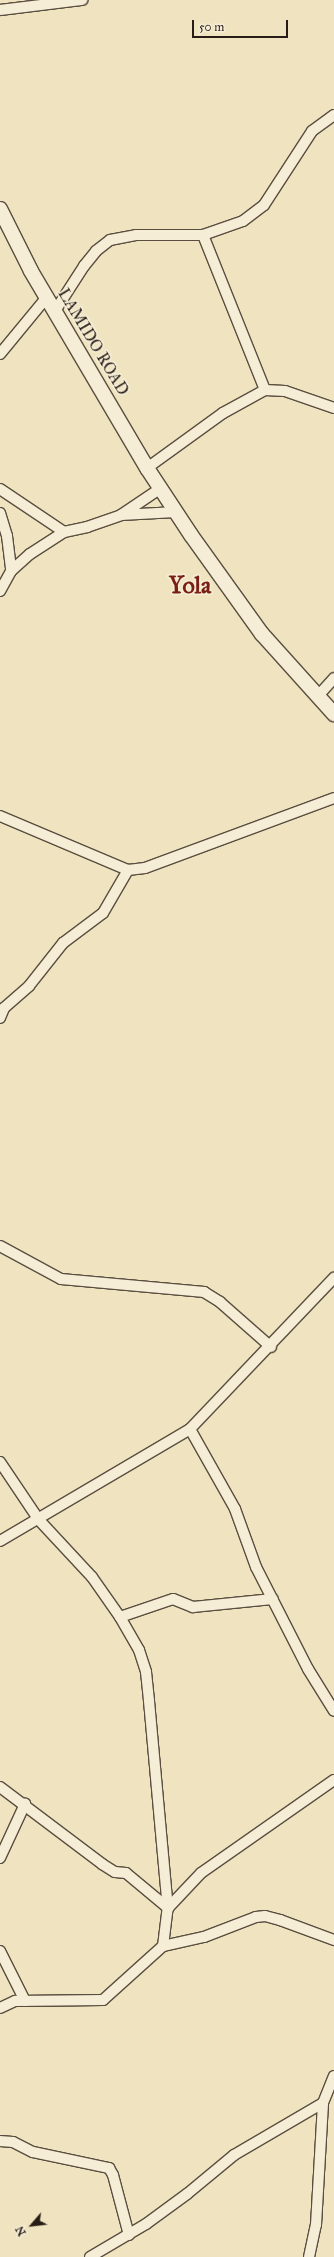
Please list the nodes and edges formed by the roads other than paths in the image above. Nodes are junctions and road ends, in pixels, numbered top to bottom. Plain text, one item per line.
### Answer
1 (82, 0) edge
2 (0, 10) edge
3 (334, 116) edge
4 (0, 209) edge
5 (203, 234) junction
6 (47, 297) junction
7 (55, 311) junction
8 (0, 354) edge
9 (265, 390) junction
10 (334, 408) edge
11 (148, 468) junction
12 (161, 488) junction
13 (0, 489) edge
14 (176, 512) junction
15 (0, 513) edge
16 (120, 515) junction
17 (64, 532) junction
18 (11, 571) junction
19 (0, 591) edge
20 (334, 678) edge
21 (318, 696) junction
22 (334, 714) edge
23 (334, 798) edge
24 (0, 816) edge
25 (128, 870) junction
26 (0, 1018) edge
27 (0, 1246) edge
28 (334, 1278) edge
29 (271, 1347) junction
30 (190, 1429) junction
31 (0, 1462) edge
32 (39, 1520) junction
33 (0, 1542) edge
34 (273, 1600) junction
35 (120, 1617) junction
36 (334, 1711) edge
37 (334, 1780) edge
38 (0, 1787) edge
39 (24, 1804) junction
40 (0, 1858) edge
41 (168, 1908) junction
42 (334, 1940) edge
43 (163, 1946) junction
44 (0, 1951) edge
45 (25, 2000) junction
46 (0, 2008) edge
47 (334, 2076) edge
48 (323, 2103) junction
49 (0, 2141) edge
50 (129, 2235) junction
51 (90, 2257) edge
52 (309, 2257) edge

1 - 2 street
3 - 5 street
4 - 6 main road, LAMIDO ROAD
5 - 7 street
5 - 9 street
6 - 7 main road, LAMIDO ROAD
6 - 8 street
7 - 11 main road, LAMIDO ROAD
9 - 10 street
9 - 11 street
11 - 12 main road, LAMIDO ROAD
12 - 14 main road, LAMIDO ROAD
12 - 16 street
13 - 17 street
14 - 16 street
14 - 21 main road, LAMIDO ROAD
15 - 18 street
16 - 17 street
17 - 18 street
18 - 19 street
20 - 21 street
21 - 22 main road, LAMIDO ROAD
23 - 25 street
24 - 25 street
25 - 26 street
27 - 29 street
28 - 29 street
29 - 30 street
30 - 32 street
30 - 34 street
31 - 32 street
32 - 33 street
32 - 35 street
34 - 35 street
34 - 36 street
35 - 41 street
37 - 41 street
38 - 39 street
39 - 40 street
39 - 41 street
41 - 43 street
42 - 43 street
43 - 45 street
44 - 45 street
45 - 46 street
47 - 48 street
48 - 50 street
48 - 52 street
49 - 50 street
50 - 51 street

